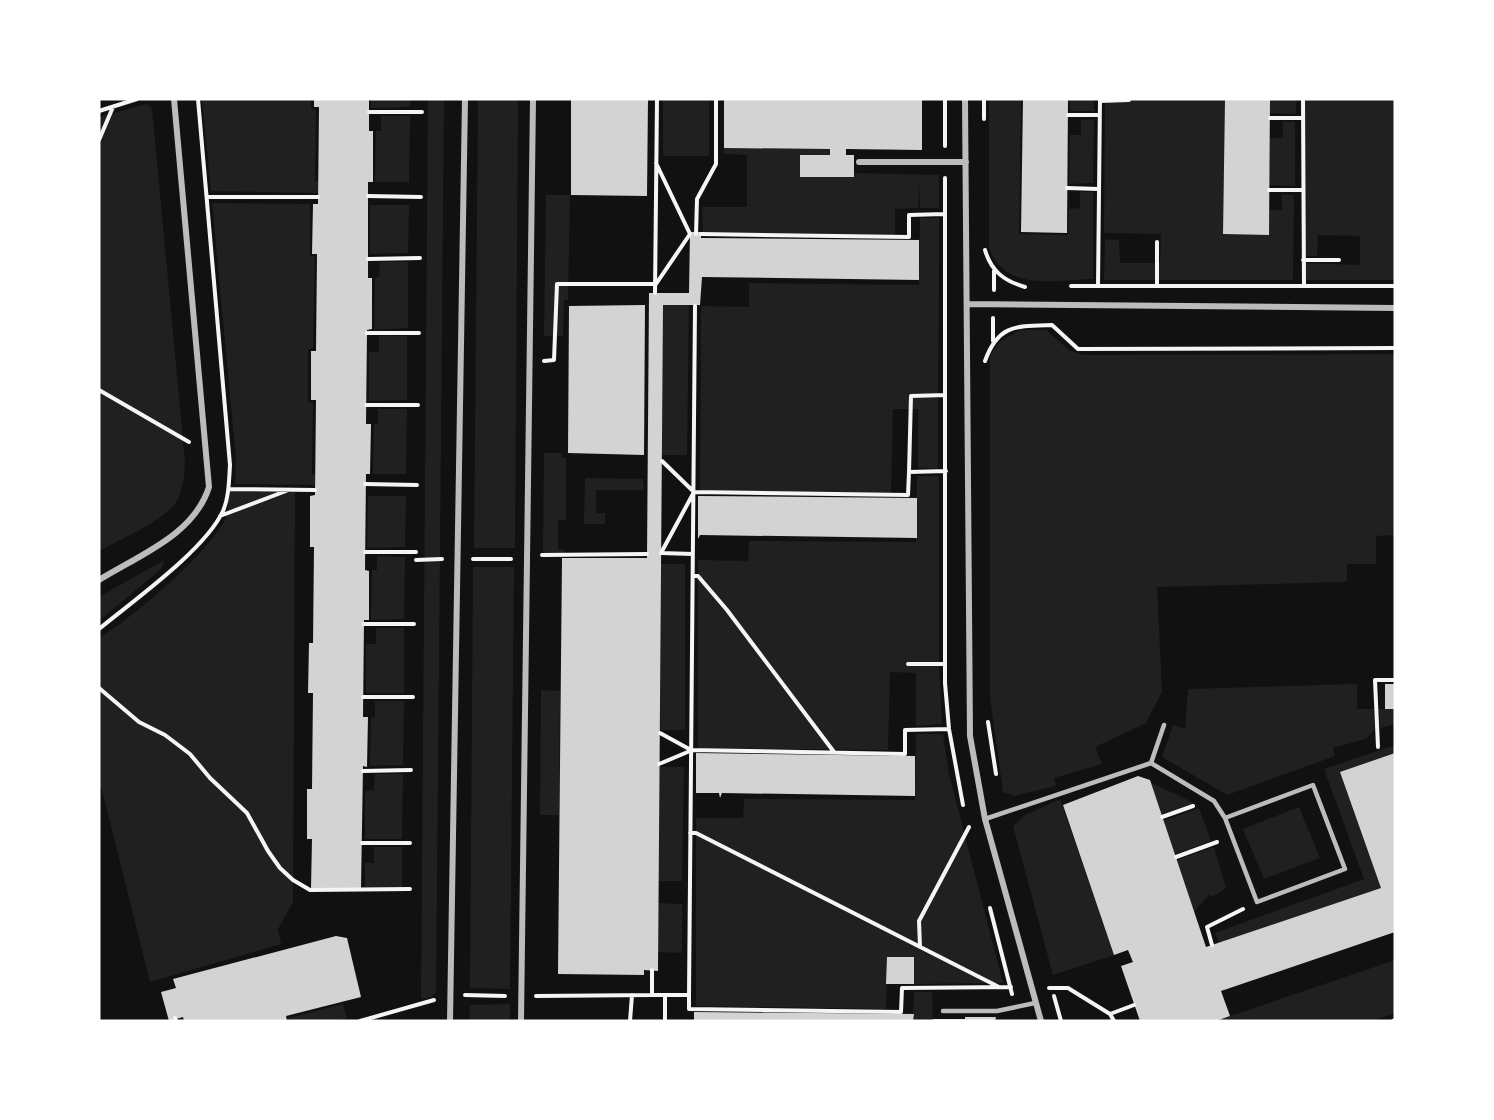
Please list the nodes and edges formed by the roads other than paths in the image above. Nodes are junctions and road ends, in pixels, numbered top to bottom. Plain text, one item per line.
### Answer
1 (174, 99) edge
2 (465, 99) edge
3 (533, 99) edge
4 (966, 99) edge
5 (859, 162) dead end
6 (966, 162) junction
7 (969, 304) junction
8 (1395, 308) edge
9 (99, 580) edge
10 (1164, 725) dead end
11 (1151, 763) junction
12 (1225, 818) junction
13 (986, 819) junction
14 (1035, 1003) junction
15 (943, 1011) dead end
16 (450, 1021) edge
17 (521, 1021) edge
18 (1041, 1021) edge

1 - 9 street
2 - 16 street
3 - 17 street
4 - 6 street
5 - 6 street
6 - 7 street
7 - 8 street
7 - 13 street
10 - 11 lane
11 - 12 lane
11 - 13 lane
12 - 12 lane
13 - 14 street
14 - 15 lane
14 - 18 street

